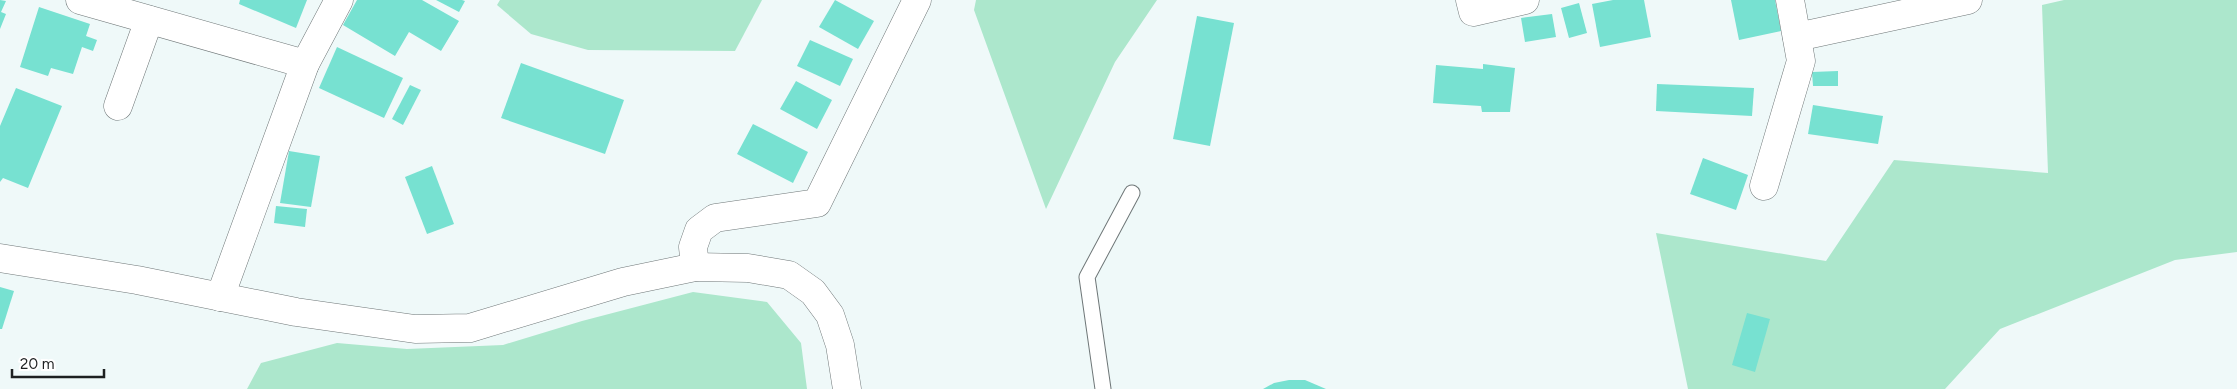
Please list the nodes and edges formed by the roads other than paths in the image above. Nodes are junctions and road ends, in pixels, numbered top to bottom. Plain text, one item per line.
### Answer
1 (339, 0) edge
2 (917, 0) edge
3 (1470, 0) edge
4 (1525, 0) edge
5 (1790, 0) edge
6 (1968, 0) edge
7 (88, 1) edge
8 (149, 20) junction
9 (1797, 38) junction
10 (305, 64) junction
11 (118, 106) dead end
12 (1764, 186) dead end
13 (1132, 193) dead end
14 (0, 258) edge
15 (695, 267) junction
16 (220, 297) junction
17 (847, 389) edge
18 (1103, 389) edge

1 - 10 street
2 - 15 street
3 - 4 street
5 - 9 street
6 - 9 street
7 - 8 street
8 - 10 street
8 - 11 street
9 - 12 street
10 - 16 street
13 - 18 lane
14 - 16 street
15 - 16 street
15 - 17 street

